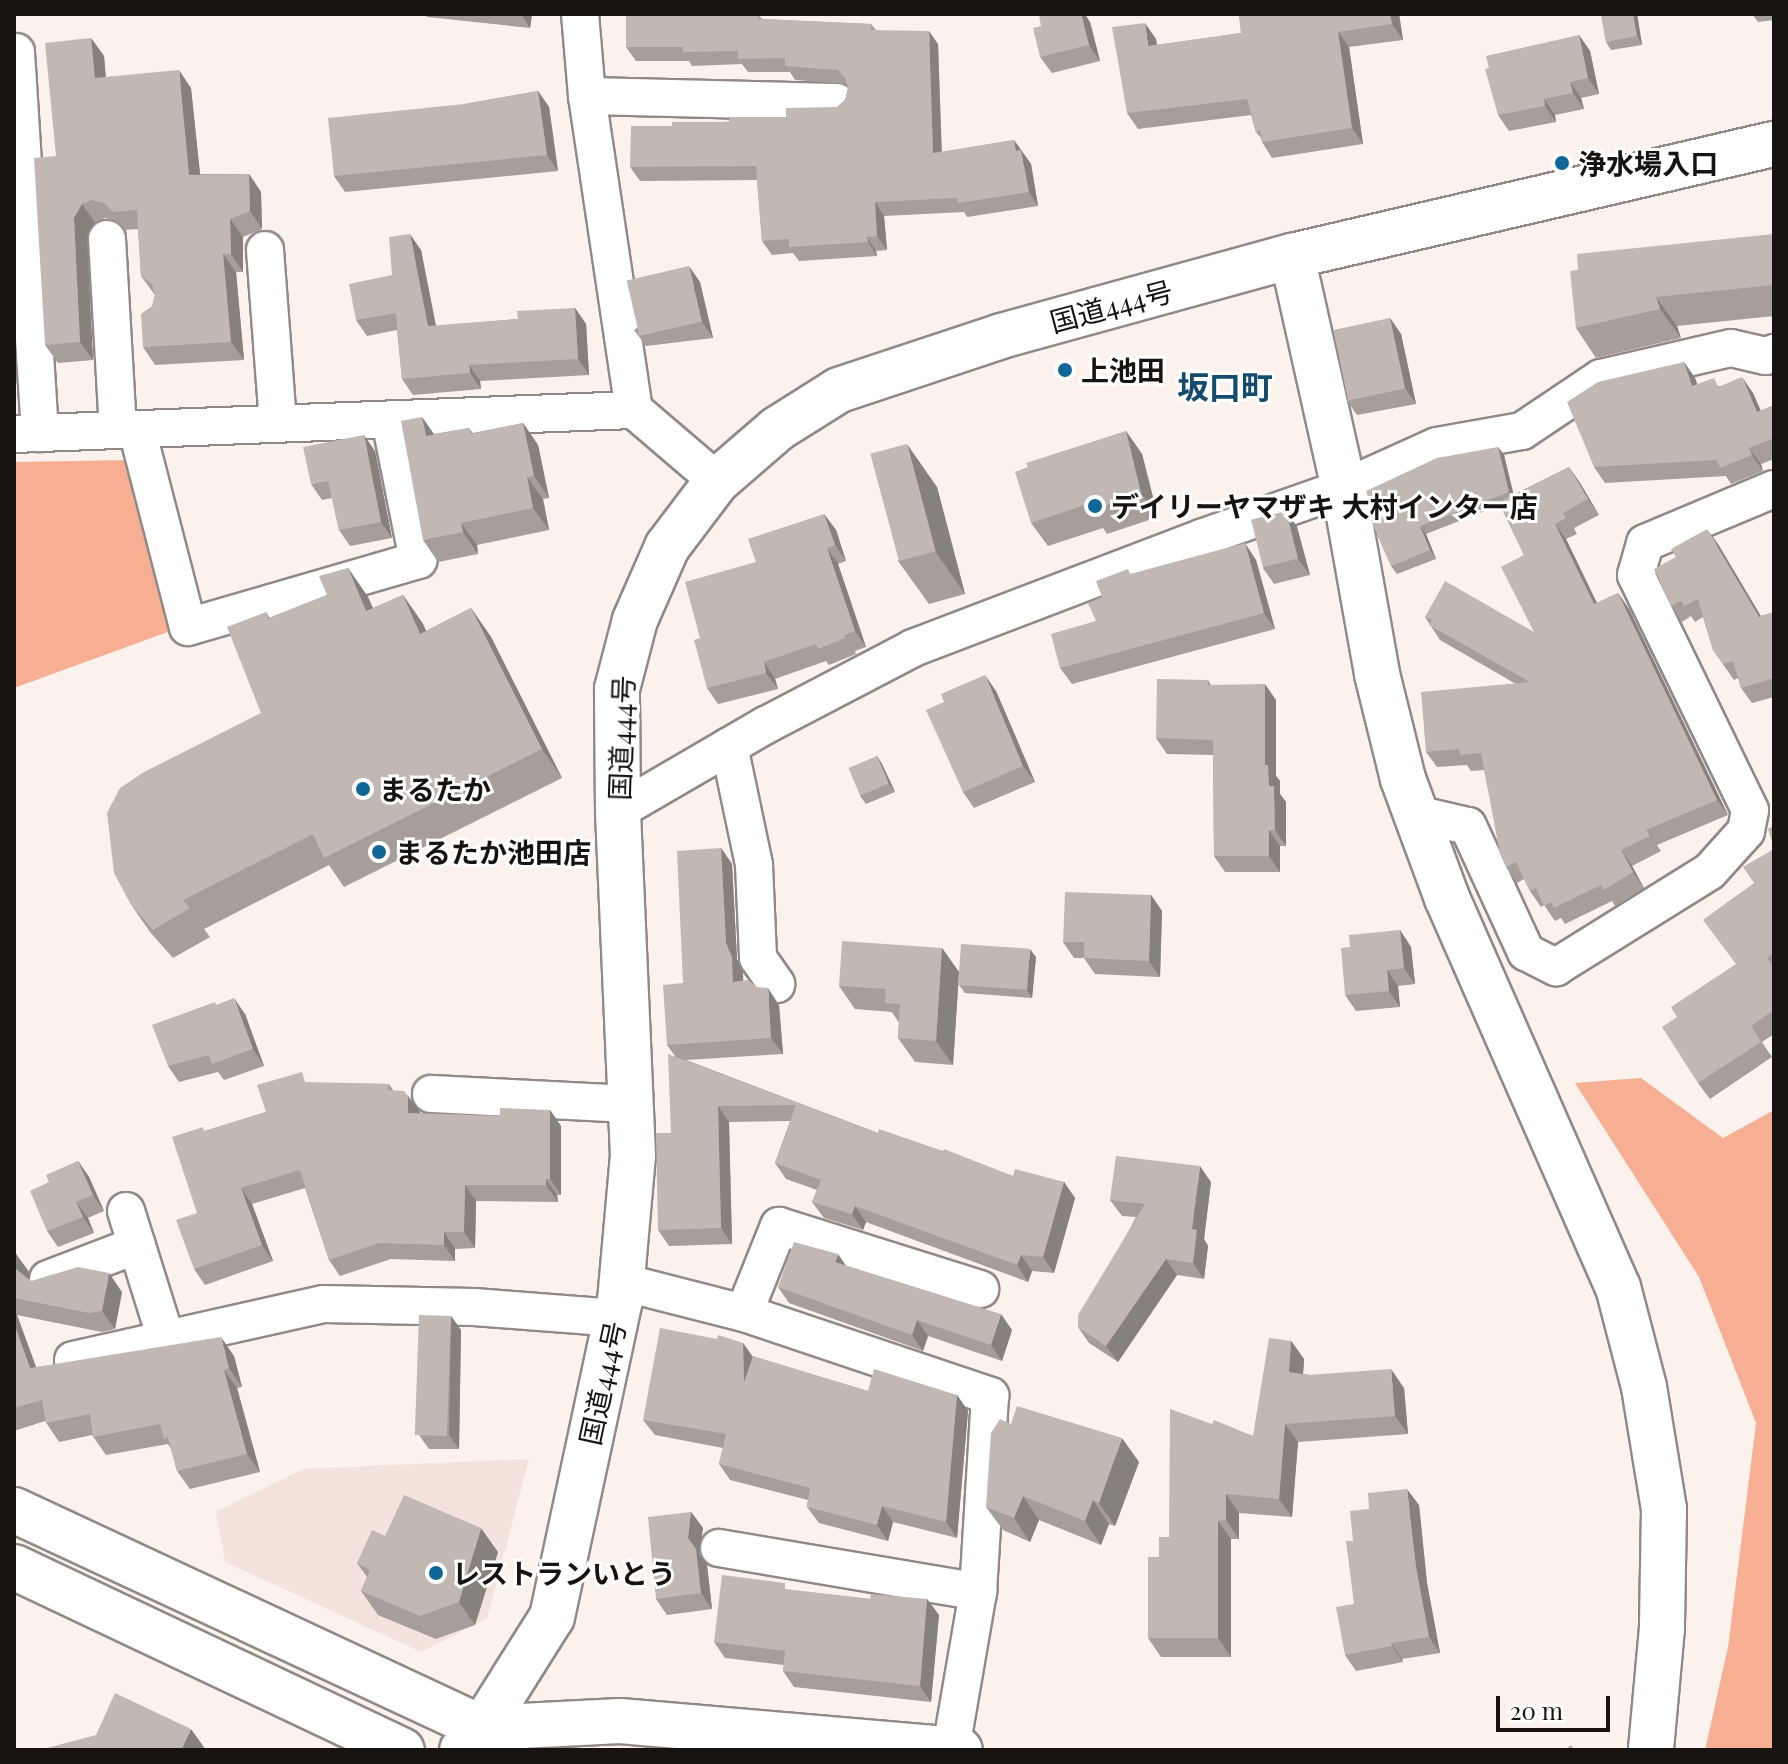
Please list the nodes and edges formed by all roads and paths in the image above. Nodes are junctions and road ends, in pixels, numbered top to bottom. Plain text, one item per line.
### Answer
1 (580, 14) edge
2 (16, 52) dead end
3 (587, 96) junction
4 (837, 102) edge
5 (1774, 144) edge
6 (107, 239) dead end
7 (265, 250) dead end
8 (1292, 256) junction
9 (111, 313) junction
10 (147, 313) edge
11 (1771, 363) edge
12 (634, 410) junction
13 (390, 420) junction
14 (278, 424) junction
15 (128, 430) junction
16 (27, 433) edge
17 (717, 481) junction
18 (1344, 488) junction
19 (1774, 489) edge
20 (729, 746) junction
21 (618, 811) junction
22 (1416, 814) junction
23 (776, 984) dead end
24 (431, 1094) dead end
25 (631, 1104) junction
26 (48, 1279) edge
27 (980, 1289) dead end
28 (619, 1300) junction
29 (744, 1313) junction
30 (166, 1339) junction
31 (73, 1360) edge
32 (14, 1510) edge
33 (719, 1548) dead end
34 (14, 1567) edge
35 (978, 1592) junction
36 (483, 1743) edge
37 (951, 1749) edge
38 (402, 1750) edge
39 (960, 1750) edge
40 (1651, 1750) edge

1 - 3 street
2 - 16 street
3 - 4 street
3 - 12 street
5 - 8 main road, 国道444号
6 - 9 street
7 - 14 street
8 - 17 main road, 国道444号
8 - 18 main road
9 - 10 street
9 - 15 street
11 - 18 street
12 - 13 street
12 - 17 street
13 - 14 street
13 - 15 street
14 - 15 street
15 - 16 street
17 - 21 main road, 国道444号
18 - 20 street
18 - 22 main road
19 - 22 street
20 - 21 street
20 - 23 street
21 - 25 main road, 国道444号
22 - 40 main road
24 - 25 street
25 - 28 main road, 国道444号
26 - 30 street
27 - 29 street
28 - 29 street
28 - 30 street
28 - 36 main road, 国道444号
29 - 35 street
30 - 31 street
32 - 36 main road
33 - 35 street
34 - 38 main road
35 - 37 street
36 - 37 main road
37 - 39 main road

